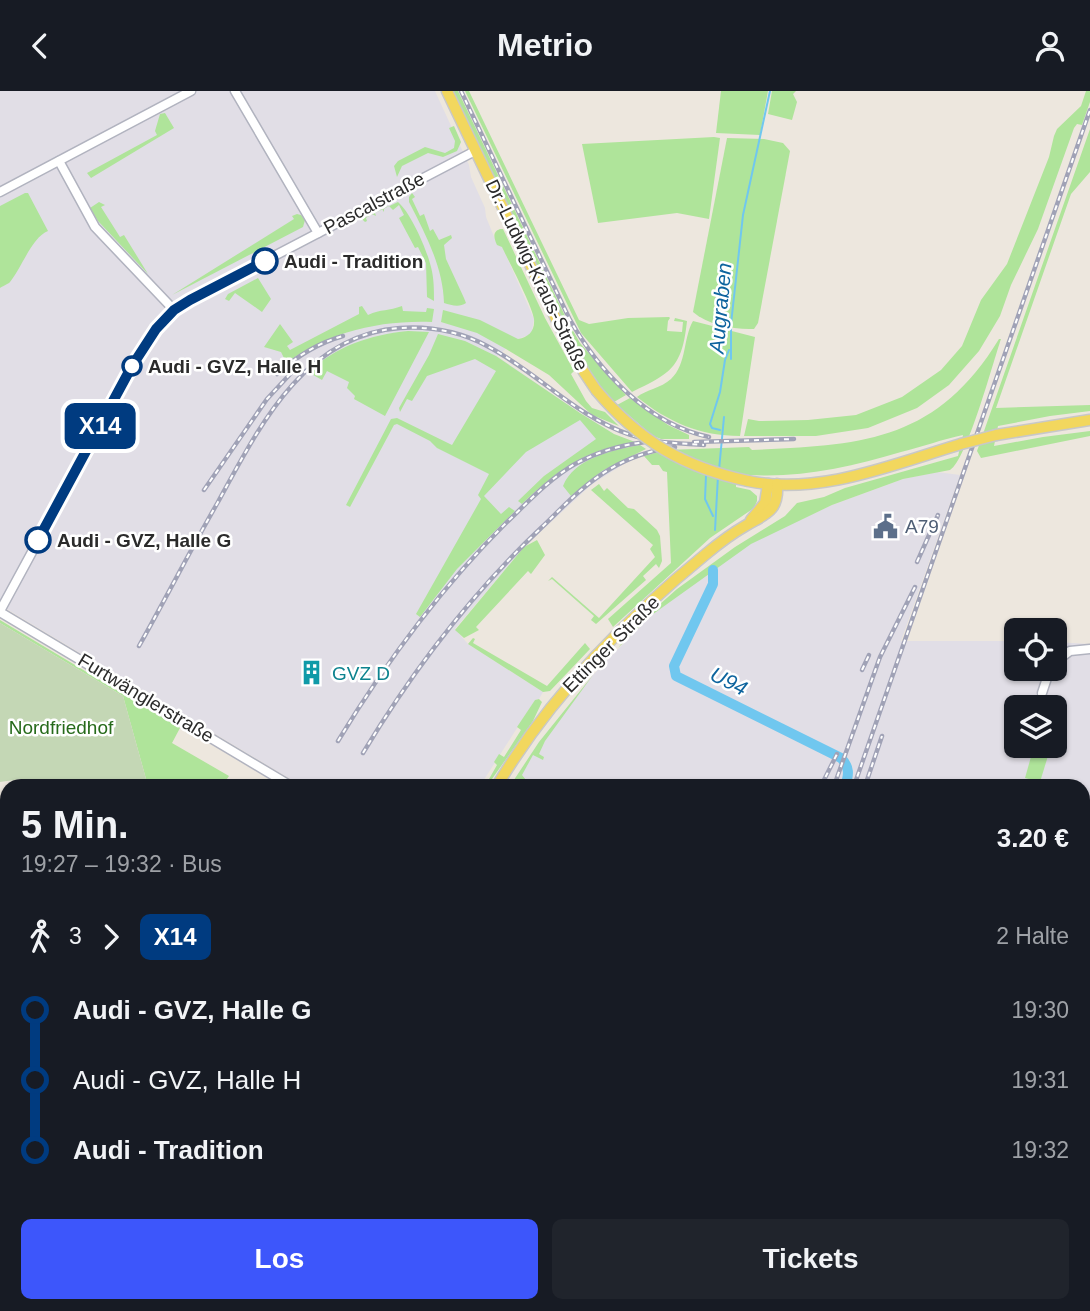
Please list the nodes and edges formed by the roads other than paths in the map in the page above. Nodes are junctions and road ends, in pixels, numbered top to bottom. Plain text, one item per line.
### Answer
1 (191, 91) edge
2 (235, 91) edge
3 (447, 91) edge
4 (475, 151) junction
5 (59, 161) junction
6 (0, 192) edge
7 (318, 233) junction
8 (174, 310) junction
9 (1090, 421) edge
10 (773, 484) junction
11 (0, 612) edge
12 (1090, 649) edge
13 (1067, 653) edge
14 (1046, 681) edge
15 (1042, 694) dead end
16 (279, 779) edge
17 (501, 779) edge

1 - 5 street
2 - 7 street
3 - 4 main road, Dr.-Ludwig-Kraus-Straße
4 - 7 street, Pascalstraße
4 - 10 main road, Dr.-Ludwig-Kraus-Straße, bridge
5 - 6 street
5 - 8 street
7 - 8 street, Pascalstraße
8 - 11 street, Pascalstraße
9 - 10 main road, bridge
10 - 17 main road, Ettinger Straße
11 - 16 street, Furtwänglerstraße
12 - 13 street
14 - 15 street

